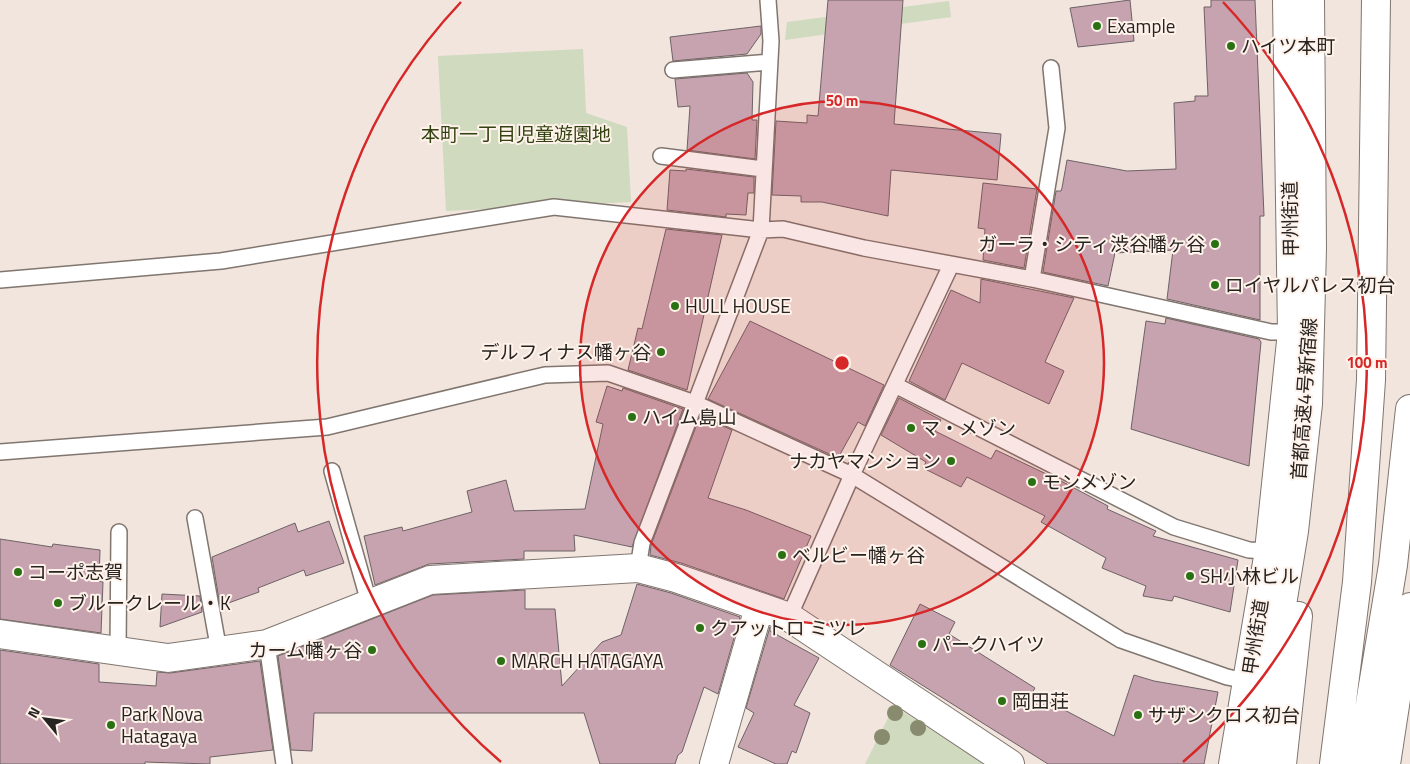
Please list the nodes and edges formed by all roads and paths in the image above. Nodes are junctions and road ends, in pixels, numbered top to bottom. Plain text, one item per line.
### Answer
1 (768, 0) edge
2 (1287, 0) edge
3 (1310, 0) edge
4 (1327, 0) edge
5 (1376, 0) edge
6 (770, 62) junction
7 (1051, 68) dead end
8 (673, 70) dead end
9 (661, 156) dead end
10 (763, 169) junction
11 (761, 230) junction
12 (1312, 248) junction
13 (951, 265) junction
14 (1032, 279) junction
15 (0, 280) edge
16 (1292, 332) junction
17 (895, 385) junction
18 (695, 403) junction
19 (1308, 404) junction
20 (1410, 409) edge
21 (0, 452) edge
22 (332, 471) dead end
23 (852, 475) junction
24 (194, 518) dead end
25 (119, 532) dead end
26 (1269, 551) junction
27 (638, 568) junction
28 (370, 606) junction
29 (1410, 607) edge
30 (759, 608) junction
31 (789, 617) junction
32 (0, 634) edge
33 (267, 644) junction
34 (118, 651) junction
35 (219, 651) junction
36 (1247, 681) junction
37 (1403, 707) edge
38 (284, 764) edge
39 (714, 764) edge
40 (1010, 764) edge
41 (1233, 764) edge
42 (1256, 764) edge
43 (1282, 764) edge
44 (1334, 764) edge
45 (1360, 764) edge
46 (1386, 764) edge

1 - 6 lane
2 - 16 main road, 甲州街道
3 - 12 main road, 首都高速4号新宿線
4 - 12 main road
5 - 44 main road
6 - 8 lane
6 - 10 lane
7 - 14 lane
9 - 10 lane
10 - 11 lane
11 - 13 lane
11 - 15 lane
11 - 18 lane
12 - 19 main road, 首都高速4号新宿線
13 - 14 lane
13 - 17 lane
14 - 16 lane
16 - 26 main road, 甲州街道
17 - 23 lane
17 - 26 lane
18 - 21 lane
18 - 23 lane
18 - 27 lane
19 - 42 main road, 首都高速4号新宿線
19 - 43 main road
20 - 45 main road
22 - 28 lane
23 - 31 lane
23 - 36 lane
24 - 35 lane
25 - 34 lane
26 - 36 main road, 甲州街道
27 - 28 main road
27 - 30 main road
28 - 33 main road
29 - 37 main road
30 - 31 main road
30 - 39 main road
31 - 40 main road
32 - 34 main road
33 - 35 main road
33 - 38 lane
34 - 35 main road
36 - 41 main road, 甲州街道
37 - 46 main road

